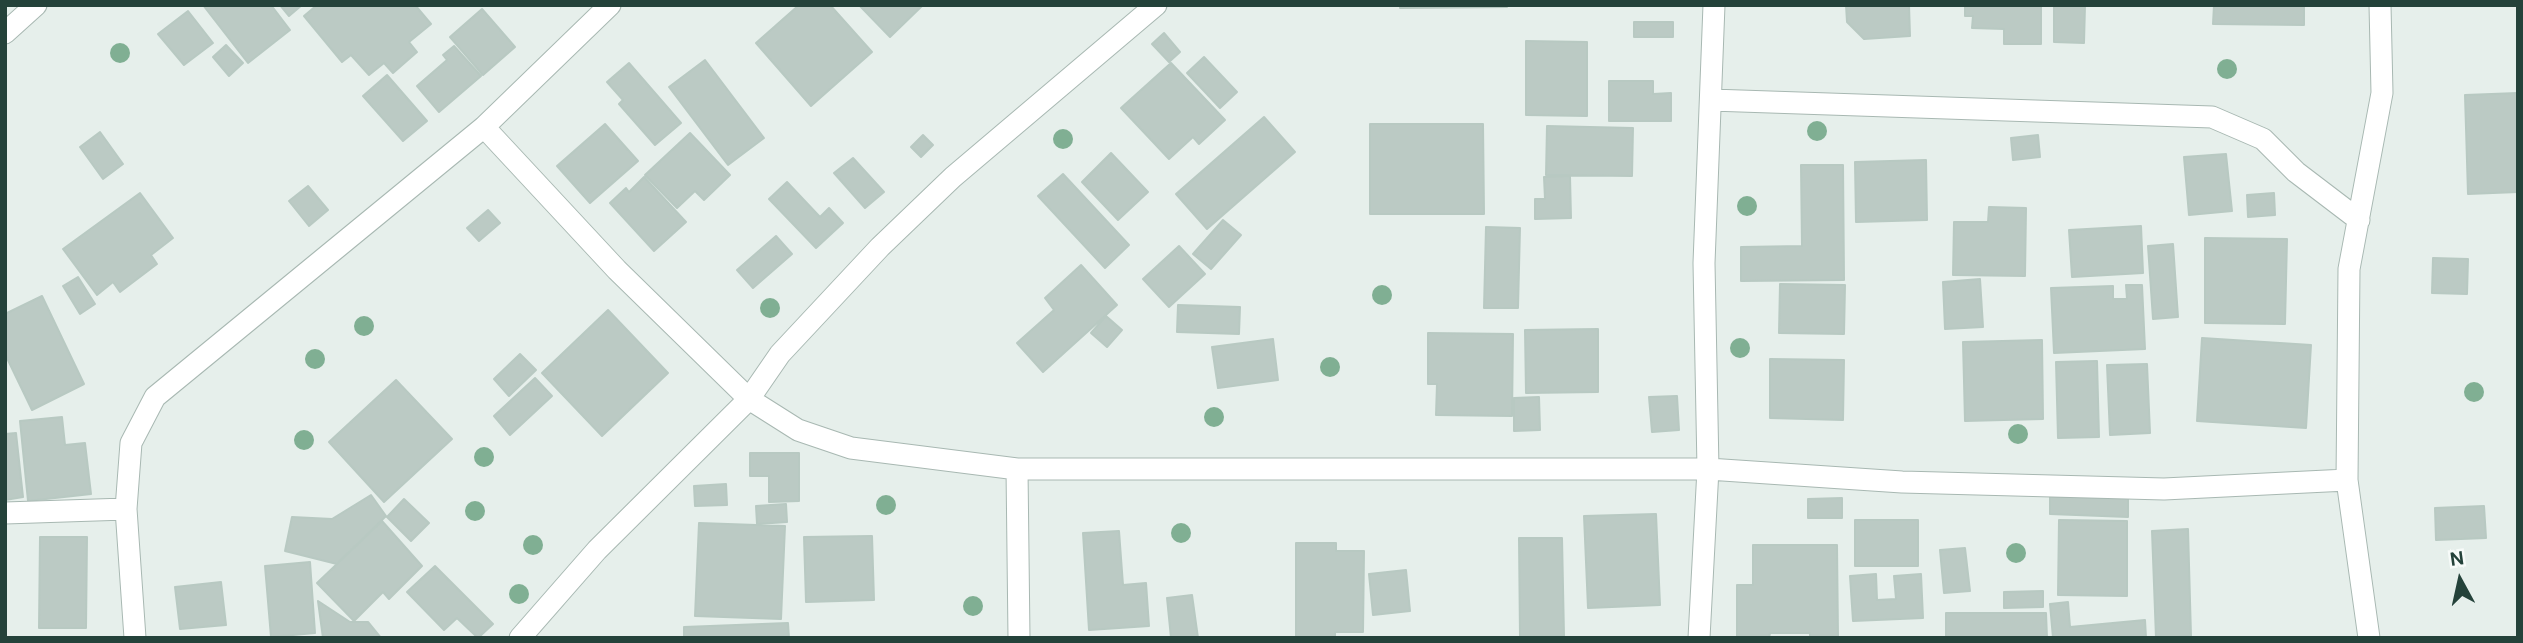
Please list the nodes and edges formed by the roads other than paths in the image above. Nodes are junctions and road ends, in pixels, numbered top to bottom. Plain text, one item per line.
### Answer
1 (36, 5) edge
2 (610, 5) edge
3 (1156, 5) edge
4 (1714, 5) edge
5 (2380, 5) edge
6 (5, 33) edge
7 (1710, 100) junction
8 (484, 127) junction
9 (2359, 220) junction
10 (749, 399) junction
11 (1017, 469) junction
12 (1708, 469) junction
13 (2347, 480) junction
14 (125, 509) junction
15 (5, 513) edge
16 (135, 638) edge
17 (520, 638) edge
18 (1019, 638) edge
19 (1699, 638) edge
20 (2369, 638) edge

1 - 6 street
2 - 8 street
3 - 10 street
4 - 7 street
5 - 9 street
7 - 9 street
7 - 12 street
8 - 10 street
8 - 14 street
9 - 13 street
10 - 11 street
10 - 17 street
11 - 12 street
11 - 18 street
12 - 13 street
12 - 19 street
13 - 20 street
14 - 15 street
14 - 16 street

